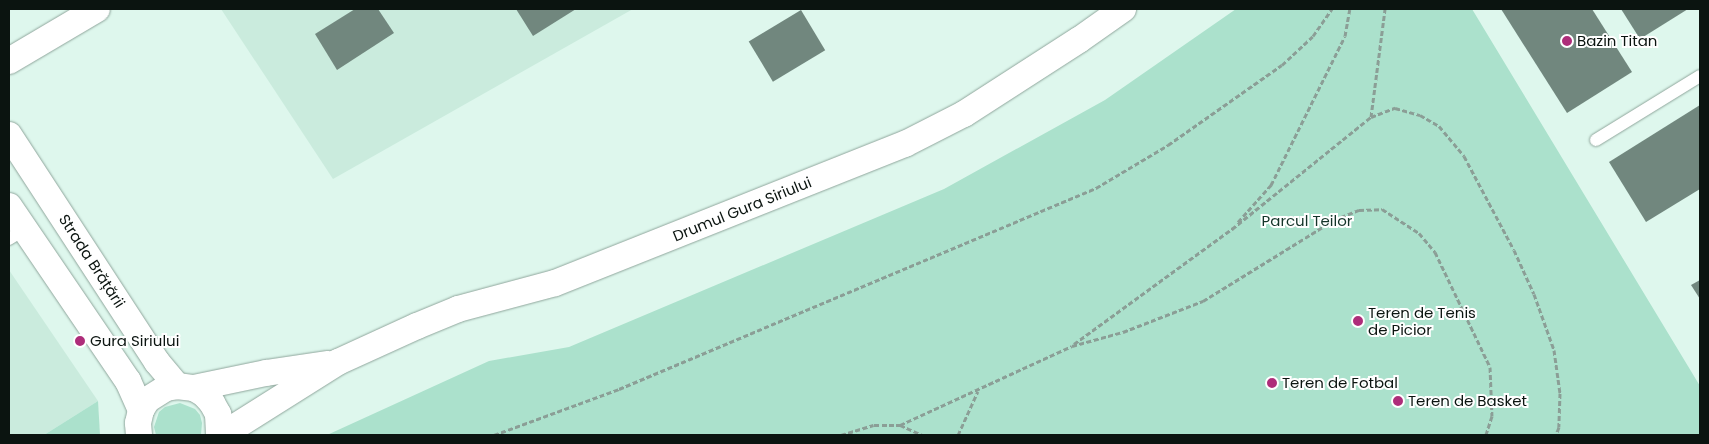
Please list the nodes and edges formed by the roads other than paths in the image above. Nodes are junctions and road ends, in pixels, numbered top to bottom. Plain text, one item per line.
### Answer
1 (98, 9) edge
2 (1123, 9) edge
3 (9, 61) edge
4 (1700, 76) edge
5 (9, 135) edge
6 (1596, 140) dead end
7 (9, 206) edge
8 (17, 234) edge
9 (338, 362) junction
10 (185, 387) junction
11 (140, 423) edge
12 (221, 435) edge

1 - 3 street
2 - 9 street, Drumul Gura Siriului
4 - 6 lane
5 - 10 street, Strada Brățării
7 - 8 street
8 - 11 street
9 - 10 street, Drumul Gura Siriului
9 - 12 street, Drumul Gura Siriului
10 - 11 street, Drumul Gura Siriului
10 - 12 street, Strada Brățării

